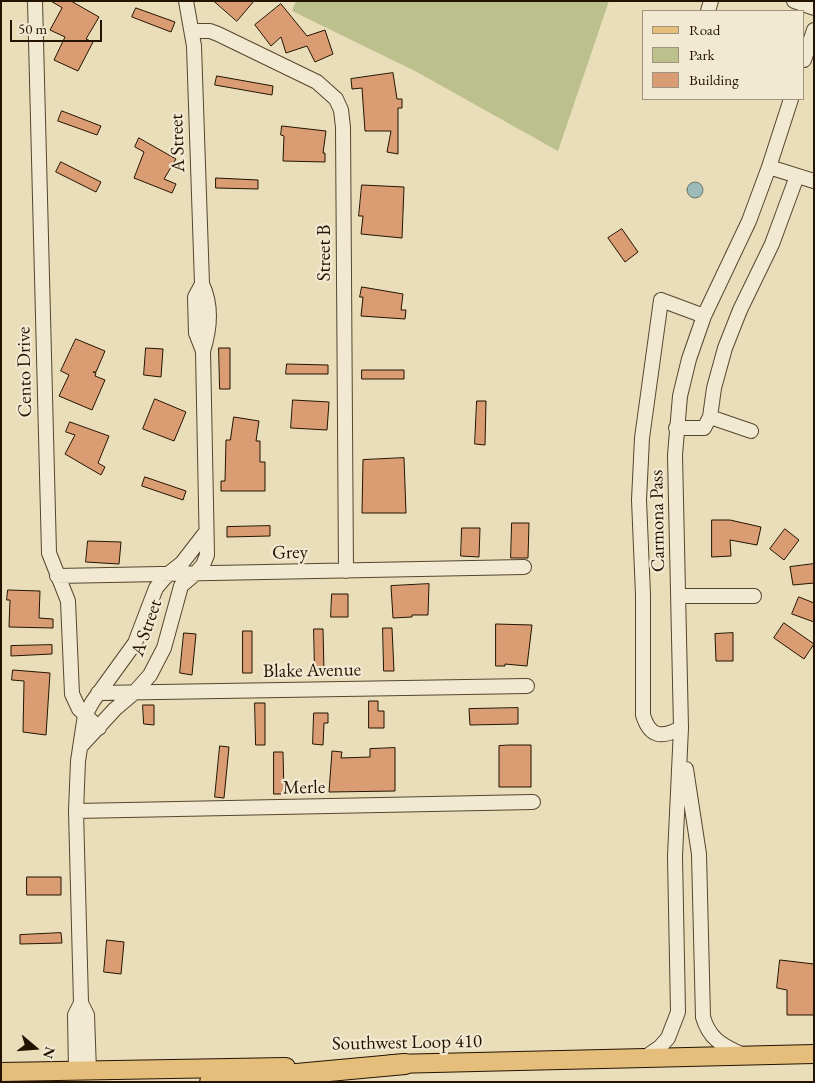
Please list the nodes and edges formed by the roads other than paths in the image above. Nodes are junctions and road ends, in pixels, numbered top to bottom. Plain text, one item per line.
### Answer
1 (35, 1) edge
2 (186, 1) edge
3 (794, 1) edge
4 (814, 8) edge
5 (814, 30) edge
6 (192, 31) junction
7 (805, 57) edge
8 (791, 100) edge
9 (769, 167) junction
10 (797, 176) junction
11 (814, 181) edge
12 (704, 316) junction
13 (710, 417) junction
14 (676, 428) junction
15 (751, 431) dead end
16 (206, 532) junction
17 (524, 567) dead end
18 (346, 571) junction
19 (168, 574) junction
20 (195, 574) junction
21 (57, 576) junction
22 (678, 596) junction
23 (754, 596) dead end
24 (527, 686) dead end
25 (98, 693) junction
26 (134, 693) junction
27 (85, 715) junction
28 (99, 728) junction
29 (681, 728) junction
30 (80, 747) junction
31 (533, 802) dead end
32 (76, 811) junction
33 (677, 921) junction
34 (701, 921) junction
35 (740, 1054) junction
36 (814, 1054) edge
37 (644, 1058) junction
38 (404, 1064) junction
39 (82, 1071) junction
40 (1, 1072) edge
41 (210, 1082) edge

1 - 21 street, Cento Drive
2 - 6 street, A Street
3 - 4 street
5 - 7 street
6 - 16 street, A Street
6 - 18 street, Street B
8 - 9 street, Carmona Pass
9 - 10 street
9 - 12 street, Carmona Pass
10 - 11 street
10 - 13 street
12 - 14 street, Carmona Pass
12 - 29 street
13 - 14 street
13 - 15 street
14 - 22 street, Carmona Pass
16 - 19 street, A Street
16 - 20 street, A Street
17 - 18 street, Grey
18 - 20 street, Grey
19 - 20 street, Grey
19 - 21 street, Grey
19 - 25 street, A Street
20 - 26 street, A Street
21 - 27 street, Cento Drive
22 - 23 street
22 - 29 street, Carmona Pass
24 - 26 street, Blake Avenue
25 - 26 street, Blake Avenue
25 - 27 street, A Street
26 - 28 street, A Street
27 - 28 street, Cento Drive
27 - 30 street, A Street
28 - 30 street, A Street
29 - 33 street, Carmona Pass
29 - 34 street, Carmona Pass
30 - 32 street, A Street
31 - 32 street, Merle
32 - 39 street, A Street
33 - 34 street
33 - 37 street, Carmona Pass
34 - 35 street, Carmona Pass
35 - 36 main road, Southwest Loop 410
35 - 37 main road, Southwest Loop 410
37 - 38 main road, Southwest Loop 410
38 - 39 main road, Southwest Loop 410
38 - 41 highway
39 - 40 main road, Southwest Loop 410

